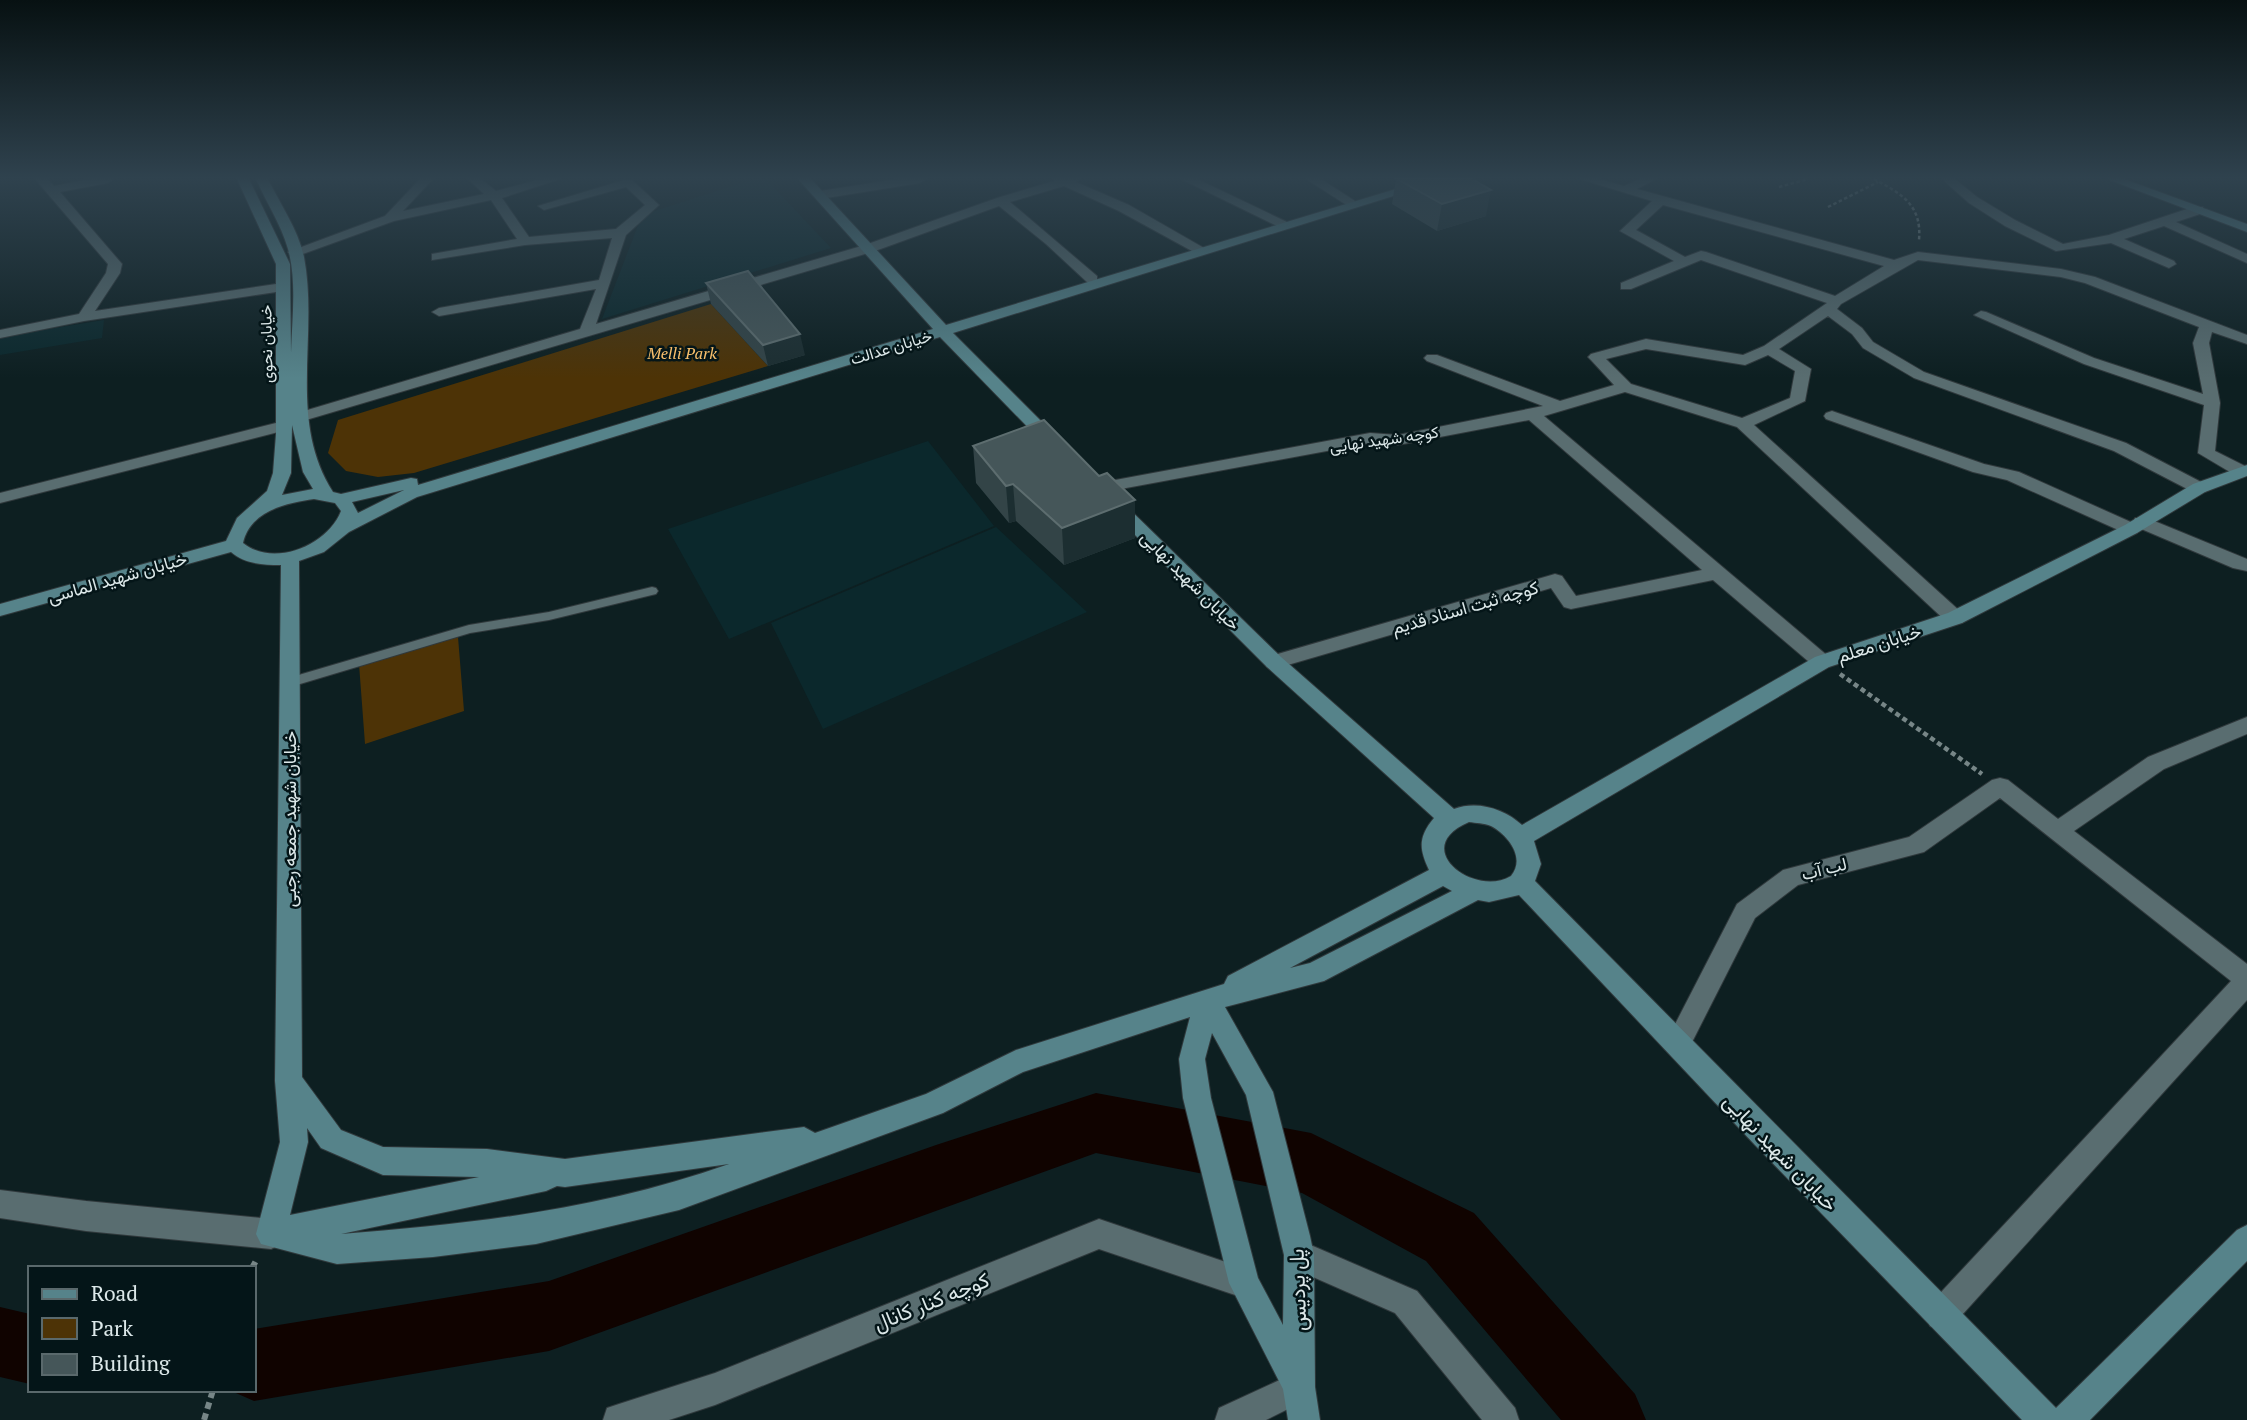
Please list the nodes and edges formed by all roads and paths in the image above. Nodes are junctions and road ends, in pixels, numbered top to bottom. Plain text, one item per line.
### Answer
1 (99, 245) edge
2 (276, 245) edge
3 (292, 245) edge
4 (314, 245) edge
5 (503, 245) edge
6 (616, 245) edge
7 (867, 245) edge
8 (878, 245) edge
9 (1056, 245) edge
10 (1191, 245) edge
11 (1205, 245) edge
12 (1217, 245) edge
13 (1654, 245) edge
14 (1825, 245) edge
15 (1918, 245) edge
16 (2053, 245) edge
17 (2081, 245) edge
18 (2126, 245) edge
19 (2217, 245) edge
20 (870, 248) junction
21 (1196, 248) junction
22 (295, 252) junction
23 (1917, 256) junction
24 (438, 257) dead end
25 (2247, 259) edge
26 (1683, 261) junction
27 (2169, 264) dead end
28 (1896, 265) junction
29 (1092, 279) junction
30 (605, 283) junction
31 (1626, 286) dead end
32 (283, 287) junction
33 (1833, 306) junction
34 (439, 312) dead end
35 (1981, 315) dead end
36 (84, 317) junction
37 (2207, 326) junction
38 (939, 327) junction
39 (586, 332) junction
40 (0, 334) edge
41 (2247, 340) edge
42 (1769, 349) junction
43 (1432, 358) dead end
44 (1625, 387) junction
45 (2212, 403) junction
46 (1559, 406) junction
47 (1532, 414) junction
48 (1832, 416) dead end
49 (300, 417) junction
50 (1743, 424) junction
51 (284, 426) junction
52 (1067, 456) edge
53 (2244, 470) edge
54 (1083, 472) edge
55 (1099, 488) junction
56 (2199, 488) junction
57 (334, 497) junction
58 (0, 498) edge
59 (259, 510) junction
60 (2136, 525) junction
61 (345, 527) junction
62 (234, 545) junction
63 (290, 557) junction
64 (2247, 565) edge
65 (1717, 573) junction
66 (652, 591) dead end
67 (0, 610) edge
68 (1955, 618) junction
69 (1274, 662) junction
70 (1822, 662) junction
71 (290, 682) junction
72 (2247, 726) edge
73 (2000, 786) junction
74 (1449, 818) junction
75 (2059, 830) junction
76 (1521, 837) junction
77 (1444, 874) junction
78 (1520, 881) junction
79 (1475, 890) junction
80 (2247, 980) edge
81 (1207, 1000) junction
82 (1678, 1044) junction
83 (289, 1081) junction
84 (844, 1134) junction
85 (565, 1173) junction
86 (0, 1204) edge
87 (271, 1234) junction
88 (2247, 1240) edge
89 (1297, 1246) junction
90 (1244, 1283) junction
91 (1941, 1315) junction
92 (1300, 1387) junction
93 (212, 1392) edge
94 (204, 1420) edge
95 (619, 1420) edge
96 (1231, 1420) edge
97 (1304, 1420) edge
98 (1503, 1420) edge
99 (2045, 1420) edge
100 (2067, 1420) edge

1 - 36 street
2 - 32 main road, خیابان نحوی
3 - 22 main road, خیابان نحوی
4 - 22 street
5 - 24 street
6 - 30 street
7 - 20 main road
8 - 20 street
9 - 29 street
10 - 21 street
11 - 21 main road, خیابان عدالت
12 - 38 main road, خیابان عدالت
13 - 26 street
14 - 28 street
15 - 23 path
16 - 17 street
18 - 27 street
19 - 25 street
20 - 38 main road
20 - 39 street
21 - 29 main road, خیابان عدالت
22 - 49 main road, خیابان نحوی
23 - 28 street
23 - 37 street
26 - 31 street
26 - 33 street
28 - 33 street
29 - 38 main road, خیابان عدالت
30 - 34 street
30 - 39 street
32 - 36 street
32 - 51 main road, خیابان نحوی
33 - 42 street
33 - 56 street
35 - 45 street
36 - 40 street
37 - 41 street
37 - 45 street
38 - 52 main road
38 - 57 main road, خیابان عدالت
38 - 61 main road, خیابان عدالت
39 - 49 street
42 - 44 street
42 - 50 street
43 - 46 street
44 - 46 street, کوچه شهید نهایی
44 - 50 street
45 - 53 street
46 - 47 street, کوچه شهید نهایی
47 - 55 street, کوچه شهید نهایی
47 - 65 street
48 - 60 street
49 - 57 main road, خیابان نحوی
50 - 68 street
51 - 58 street
51 - 59 main road, خیابان نحوی
53 - 56 main road, خیابان معلم
54 - 55 main road, خیابان شهید نهایی
55 - 69 main road, خیابان شهید نهایی
56 - 60 main road, خیابان معلم
57 - 59 main road, خیابان عدالت
57 - 61 main road
59 - 62 main road, خیابان نحوی
60 - 64 street
60 - 68 main road, خیابان معلم
61 - 63 main road, خیابان عدالت
62 - 63 main road, خیابان عدالت
62 - 67 main road, خیابان شهید الماسی
63 - 71 main road, خیابان شهید جمعه رجبی
65 - 69 street, کوچه ثبت اسناد قدیم
65 - 70 street
66 - 71 lane
68 - 70 main road, خیابان معلم
69 - 74 main road, خیابان شهید نهایی
70 - 73 path
70 - 76 main road, خیابان معلم
71 - 83 main road, خیابان شهید جمعه رجبی
72 - 75 street
73 - 75 street
73 - 82 street, لب آب
74 - 76 main road
74 - 77 main road
75 - 80 street
76 - 78 main road
77 - 79 main road
77 - 81 main road
78 - 79 main road
78 - 82 main road, خیابان شهید نهایی
79 - 81 main road
80 - 91 street
81 - 84 main road
81 - 89 main road, پل پردیس
81 - 90 main road, پل پردیس
82 - 91 main road, خیابان شهید نهایی
83 - 85 main road
83 - 87 main road, خیابان شهید جمعه رجبی
84 - 85 main road
84 - 87 main road
85 - 87 main road
86 - 87 street
88 - 100 main road
89 - 92 main road, پل پردیس
89 - 98 street
90 - 92 main road, پل پردیس
90 - 95 street, کوچه کنار کانال
91 - 99 main road, خیابان شهید نهایی
92 - 96 street
92 - 97 main road
93 - 94 path

